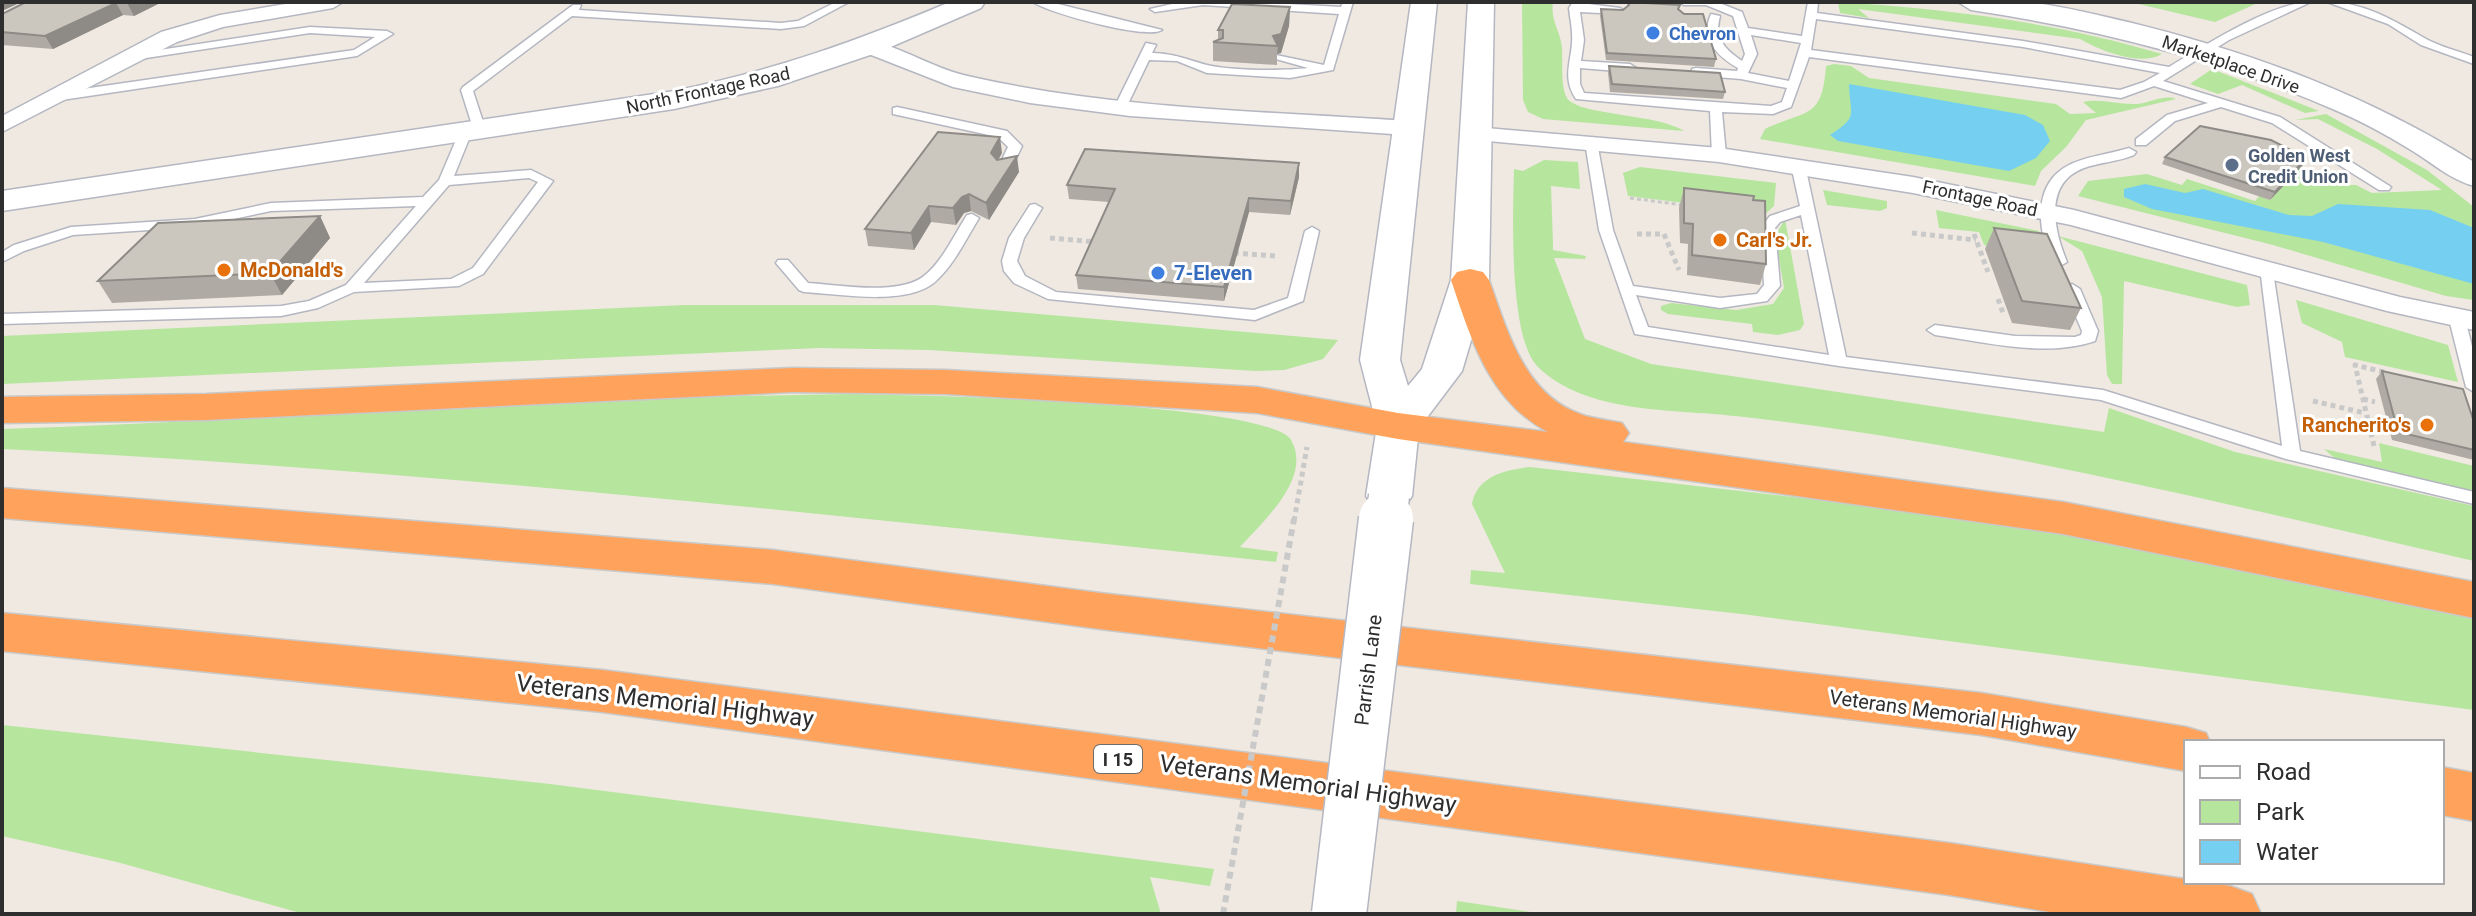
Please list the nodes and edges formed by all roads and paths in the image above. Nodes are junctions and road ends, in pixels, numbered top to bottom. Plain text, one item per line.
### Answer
1 (585, 2) edge
2 (844, 2) edge
3 (972, 2) edge
4 (1038, 2) edge
5 (1424, 2) edge
6 (1481, 2) edge
7 (1971, 2) edge
8 (2076, 2) edge
9 (2306, 2) edge
10 (2332, 2) edge
11 (1710, 3) edge
12 (323, 4) edge
13 (1576, 5) edge
14 (1153, 6) edge
15 (1347, 6) edge
16 (1684, 8) edge
17 (1812, 9) edge
18 (1620, 11) edge
19 (570, 13) junction
20 (1738, 14) junction
21 (1715, 16) junction
22 (310, 30) junction
23 (1156, 30) junction
24 (1744, 31) junction
25 (2214, 45) junction
26 (869, 46) junction
27 (1806, 46) junction
28 (1200, 54) dead end
29 (1146, 56) junction
30 (132, 57) junction
31 (1179, 58) junction
32 (1214, 60) dead end
33 (1279, 60) edge
34 (2474, 61) edge
35 (1573, 64) junction
36 (1325, 68) junction
37 (1639, 68) edge
38 (1743, 71) junction
39 (2171, 71) junction
40 (2153, 82) junction
41 (1689, 83) edge
42 (1619, 85) junction
43 (1794, 86) junction
44 (55, 97) junction
45 (2222, 103) junction
46 (1120, 108) junction
47 (1716, 108) junction
48 (897, 111) dead end
49 (2, 125) edge
50 (473, 128) junction
51 (1407, 128) junction
52 (2454, 129) dead end
53 (1475, 134) junction
54 (1591, 142) junction
55 (2141, 142) dead end
56 (2129, 152) dead end
57 (1719, 155) junction
58 (1798, 165) junction
59 (1004, 170) edge
60 (2472, 173) edge
61 (445, 181) junction
62 (2384, 187) dead end
63 (2, 201) edge
64 (427, 201) junction
65 (1688, 205) edge
66 (1035, 208) dead end
67 (1627, 208) dead end
68 (1807, 208) junction
69 (2048, 212) junction
70 (972, 218) edge
71 (1633, 229) dead end
72 (1312, 231) dead end
73 (1912, 233) dead end
74 (1664, 234) junction
75 (1680, 236) edge
76 (1039, 237) dead end
77 (1099, 242) edge
78 (1232, 253) edge
79 (1285, 257) dead end
80 (2, 258) edge
81 (783, 263) dead end
82 (2267, 268) junction
83 (1988, 272) dead end
84 (1470, 280) junction
85 (1685, 283) dead end
86 (351, 288) junction
87 (1625, 289) junction
88 (2, 319) edge
89 (2466, 320) edge
90 (1935, 330) dead end
91 (1839, 361) junction
92 (2397, 375) edge
93 (2474, 387) edge
94 (2284, 395) junction
95 (2363, 399) junction
96 (2375, 402) dead end
97 (2, 410) edge
98 (2366, 413) junction
99 (1398, 426) junction
100 (1307, 447) dead end
101 (2292, 455) junction
102 (2377, 459) dead end
103 (2474, 498) edge
104 (2, 503) edge
105 (2282, 561) junction
106 (2474, 600) edge
107 (2, 632) edge
108 (2184, 749) edge
109 (2444, 791) edge
110 (2474, 797) edge
111 (1223, 914) edge
112 (1339, 914) edge
113 (2230, 914) edge

1 - 19 lane
2 - 19 lane
3 - 26 main road, North Frontage Road
4 - 23 lane
5 - 51 main road, Parrish Lane
6 - 53 main road
7 - 25 main road, Marketplace Drive
8 - 25 main road, Marketplace Drive
9 - 25 lane
10 - 34 lane
11 - 16 lane
11 - 20 lane
12 - 22 lane
12 - 30 street
13 - 18 lane
13 - 35 lane
14 - 15 lane
14 - 23 lane
15 - 36 lane
16 - 21 lane
17 - 27 lane
17 - 39 lane
19 - 50 lane
20 - 21 lane
20 - 24 lane
21 - 38 lane
22 - 30 lane
22 - 44 lane
23 - 29 lane
24 - 27 lane
24 - 38 lane
25 - 39 lane
25 - 52 main road, Marketplace Drive
25 - 60 main road, Marketplace Drive
26 - 46 street
26 - 50 main road, North Frontage Road
27 - 40 lane
27 - 43 lane
28 - 31 lane
29 - 31 lane
29 - 46 lane
30 - 44 street
31 - 32 lane
31 - 36 lane
33 - 36 lane
35 - 42 lane
35 - 42 lane
37 - 42 lane
38 - 41 lane
38 - 43 lane
39 - 40 lane
40 - 45 lane
42 - 47 lane
43 - 47 lane
44 - 49 street
45 - 55 lane
45 - 62 lane
46 - 51 street
47 - 57 lane
48 - 59 lane
50 - 61 lane
50 - 63 main road, North Frontage Road
51 - 99 main road, Parrish Lane
53 - 54 street, Frontage Road
53 - 84 main road
54 - 57 street, Frontage Road
54 - 87 lane
56 - 69 lane
57 - 58 street, Frontage Road
58 - 68 lane
58 - 69 street, Frontage Road
61 - 64 lane
61 - 86 lane
64 - 80 lane
64 - 86 lane
65 - 67 path
66 - 72 lane
68 - 87 lane
68 - 91 lane
69 - 82 street, Frontage Road
69 - 90 lane
70 - 81 lane
71 - 74 path
73 - 83 path
74 - 75 path
74 - 85 path
76 - 77 path
78 - 79 path
82 - 89 street, Frontage Road
82 - 94 lane
84 - 99 main road
84 - 105 highway
86 - 88 lane
87 - 91 lane
89 - 93 lane
91 - 101 lane
92 - 95 path
94 - 98 path
94 - 101 lane
95 - 96 path
95 - 98 path
97 - 99 highway
98 - 102 path
99 - 105 highway
99 - 112 main road, Parrish Lane, bridge
100 - 111 path, bridge
101 - 103 lane
104 - 108 highway, Veterans Memorial Highway
105 - 106 highway
107 - 113 highway, Veterans Memorial Highway / I 15
109 - 110 highway

